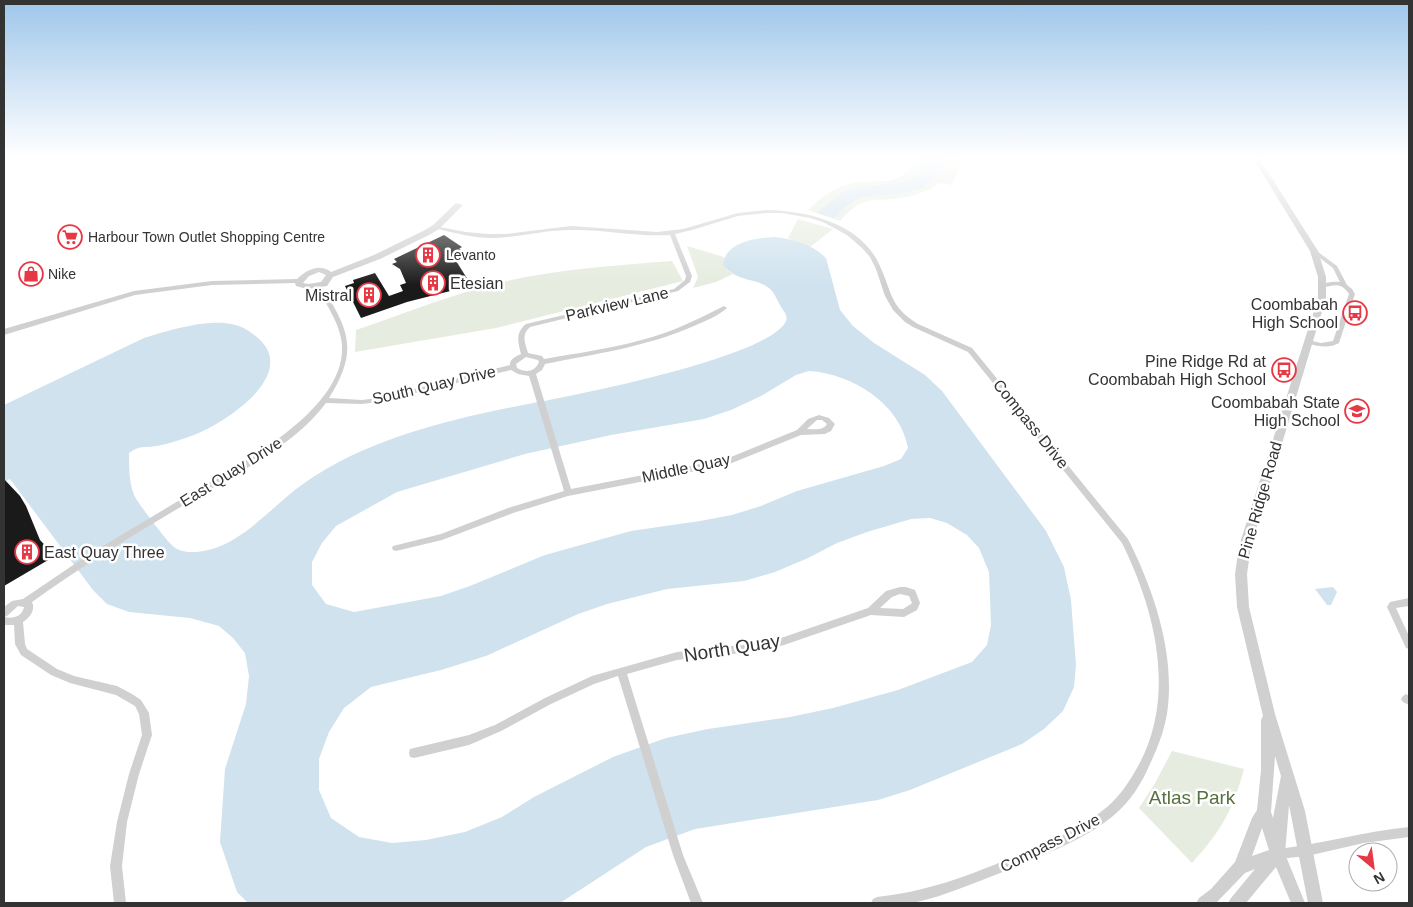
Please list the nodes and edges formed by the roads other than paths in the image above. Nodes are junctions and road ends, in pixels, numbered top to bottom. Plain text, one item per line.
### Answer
1 (1282, 200) edge
2 (459, 205) dead end
3 (436, 227) junction
4 (672, 233) junction
5 (1314, 251) junction
6 (330, 275) junction
7 (299, 281) junction
8 (319, 286) junction
9 (1324, 286) junction
10 (1345, 286) junction
11 (724, 308) dead end
12 (4, 332) edge
13 (1308, 342) junction
14 (526, 355) junction
15 (542, 362) junction
16 (513, 367) junction
17 (532, 373) junction
18 (326, 400) junction
19 (800, 432) dead end
20 (568, 493) junction
21 (396, 548) dead end
22 (25, 602) junction
23 (1409, 602) edge
24 (871, 611) dead end
25 (4, 613) edge
26 (18, 620) junction
27 (4, 621) edge
28 (1409, 645) edge
29 (621, 671) junction
30 (1268, 714) junction
31 (414, 753) dead end
32 (1287, 777) junction
33 (1264, 812) junction
34 (1409, 832) edge
35 (1307, 851) junction
36 (1278, 854) junction
37 (1240, 867) junction
38 (120, 903) edge
39 (697, 903) edge
40 (877, 903) edge
41 (1204, 903) edge
42 (1236, 903) edge
43 (1298, 903) edge
44 (1316, 903) edge

1 - 5 street, Pine Ridge Road
2 - 3 street
3 - 4 street, Compass Drive
3 - 6 street
4 - 14 street, Parkview Lane
4 - 40 street, Compass Drive
5 - 9 street, Pine Ridge Road
5 - 10 street
6 - 7 street
6 - 8 street
7 - 8 street
7 - 12 street
8 - 18 street, East Quay Drive
9 - 10 street
9 - 13 street, Pine Ridge Road
10 - 13 street
11 - 15 street
13 - 30 street, Pine Ridge Road
14 - 15 street
14 - 16 street
15 - 17 street
16 - 17 street
16 - 18 street, South Quay Drive
17 - 20 street
18 - 22 street, East Quay Drive
19 - 20 street, Middle Quay
20 - 21 street, Middle Quay
22 - 25 street, East Quay Drive
22 - 26 street
23 - 28 street
24 - 29 street, North Quay
26 - 27 street
26 - 38 street
29 - 31 street, North Quay
29 - 39 street
30 - 32 street, Pine Ridge Road
30 - 33 street, Pine Ridge Road
32 - 35 street, Pine Ridge Road
32 - 36 street
33 - 36 street, Pine Ridge Road
33 - 37 street
34 - 35 street
35 - 36 street
35 - 44 street, Pine Ridge Road
36 - 37 street
36 - 42 street
36 - 43 street, Pine Ridge Road
37 - 41 street

